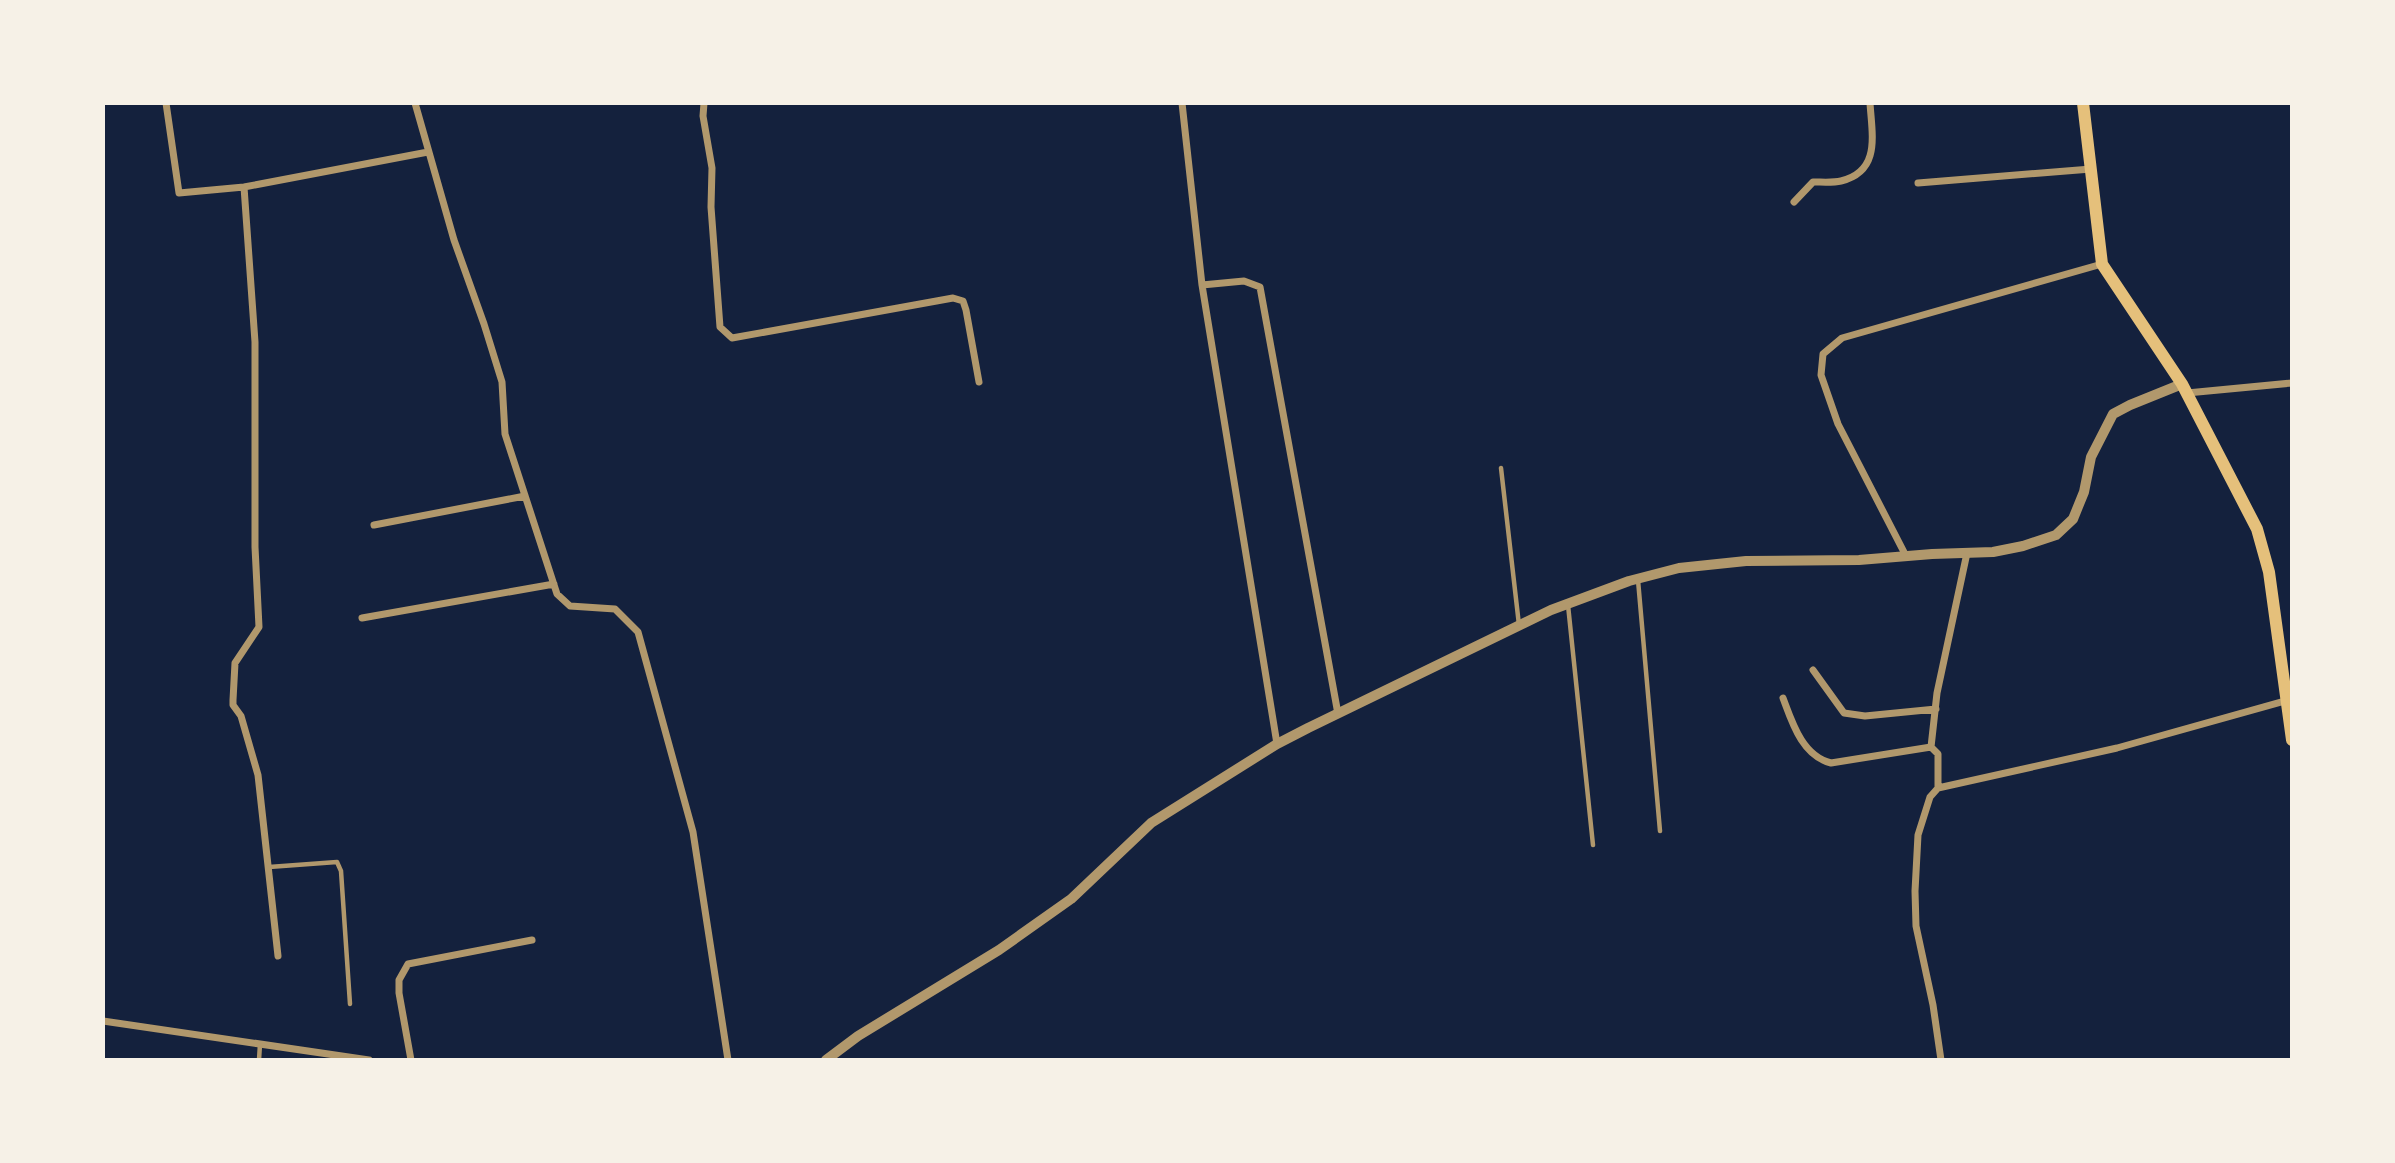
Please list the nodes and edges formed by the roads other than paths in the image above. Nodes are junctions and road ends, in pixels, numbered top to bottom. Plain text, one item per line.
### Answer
1 (166, 103) edge
2 (415, 103) edge
3 (704, 103) edge
4 (1182, 103) edge
5 (1870, 103) edge
6 (2083, 103) edge
7 (428, 152) junction
8 (2091, 169) junction
9 (1919, 183) dead end
10 (244, 187) junction
11 (1794, 201) dead end
12 (2102, 264) junction
13 (1202, 285) junction
14 (979, 382) dead end
15 (2292, 383) edge
16 (2184, 388) junction
17 (1501, 468) dead end
18 (525, 496) junction
19 (374, 525) dead end
20 (1967, 554) junction
21 (1906, 556) junction
22 (1638, 579) junction
23 (554, 584) junction
24 (1568, 604) junction
25 (362, 618) dead end
26 (1519, 626) junction
27 (1813, 670) dead end
28 (1783, 698) dead end
29 (2288, 700) junction
30 (1936, 709) junction
31 (1338, 714) junction
32 (2292, 740) edge
33 (1277, 744) junction
34 (1931, 747) junction
35 (1938, 788) junction
36 (1660, 831) dead end
37 (1593, 845) dead end
38 (269, 867) junction
39 (532, 940) dead end
40 (278, 956) dead end
41 (349, 1004) dead end
42 (103, 1021) edge
43 (260, 1044) junction
44 (259, 1060) edge
45 (369, 1060) edge
46 (411, 1060) edge
47 (728, 1060) edge
48 (826, 1060) edge
49 (1941, 1060) edge

1 - 10 street
2 - 7 street
3 - 14 street
4 - 13 street
5 - 11 street
6 - 8 main road
7 - 10 street
7 - 18 street
8 - 9 street
8 - 12 main road
10 - 38 street
12 - 16 main road
12 - 21 street
13 - 31 street
13 - 33 street
15 - 16 street
16 - 20 street
16 - 29 main road
17 - 26 lane
18 - 19 street
18 - 23 street
20 - 21 street
20 - 30 street
21 - 22 street
22 - 24 street
22 - 36 lane
23 - 25 street
23 - 47 street
24 - 26 street
24 - 37 lane
26 - 31 street
27 - 30 street
28 - 34 street
29 - 32 main road
29 - 35 street
30 - 34 street
31 - 33 street
33 - 48 street
34 - 35 street
35 - 49 street
38 - 40 street
38 - 41 lane
39 - 46 street
42 - 43 street
43 - 44 lane
43 - 45 street

